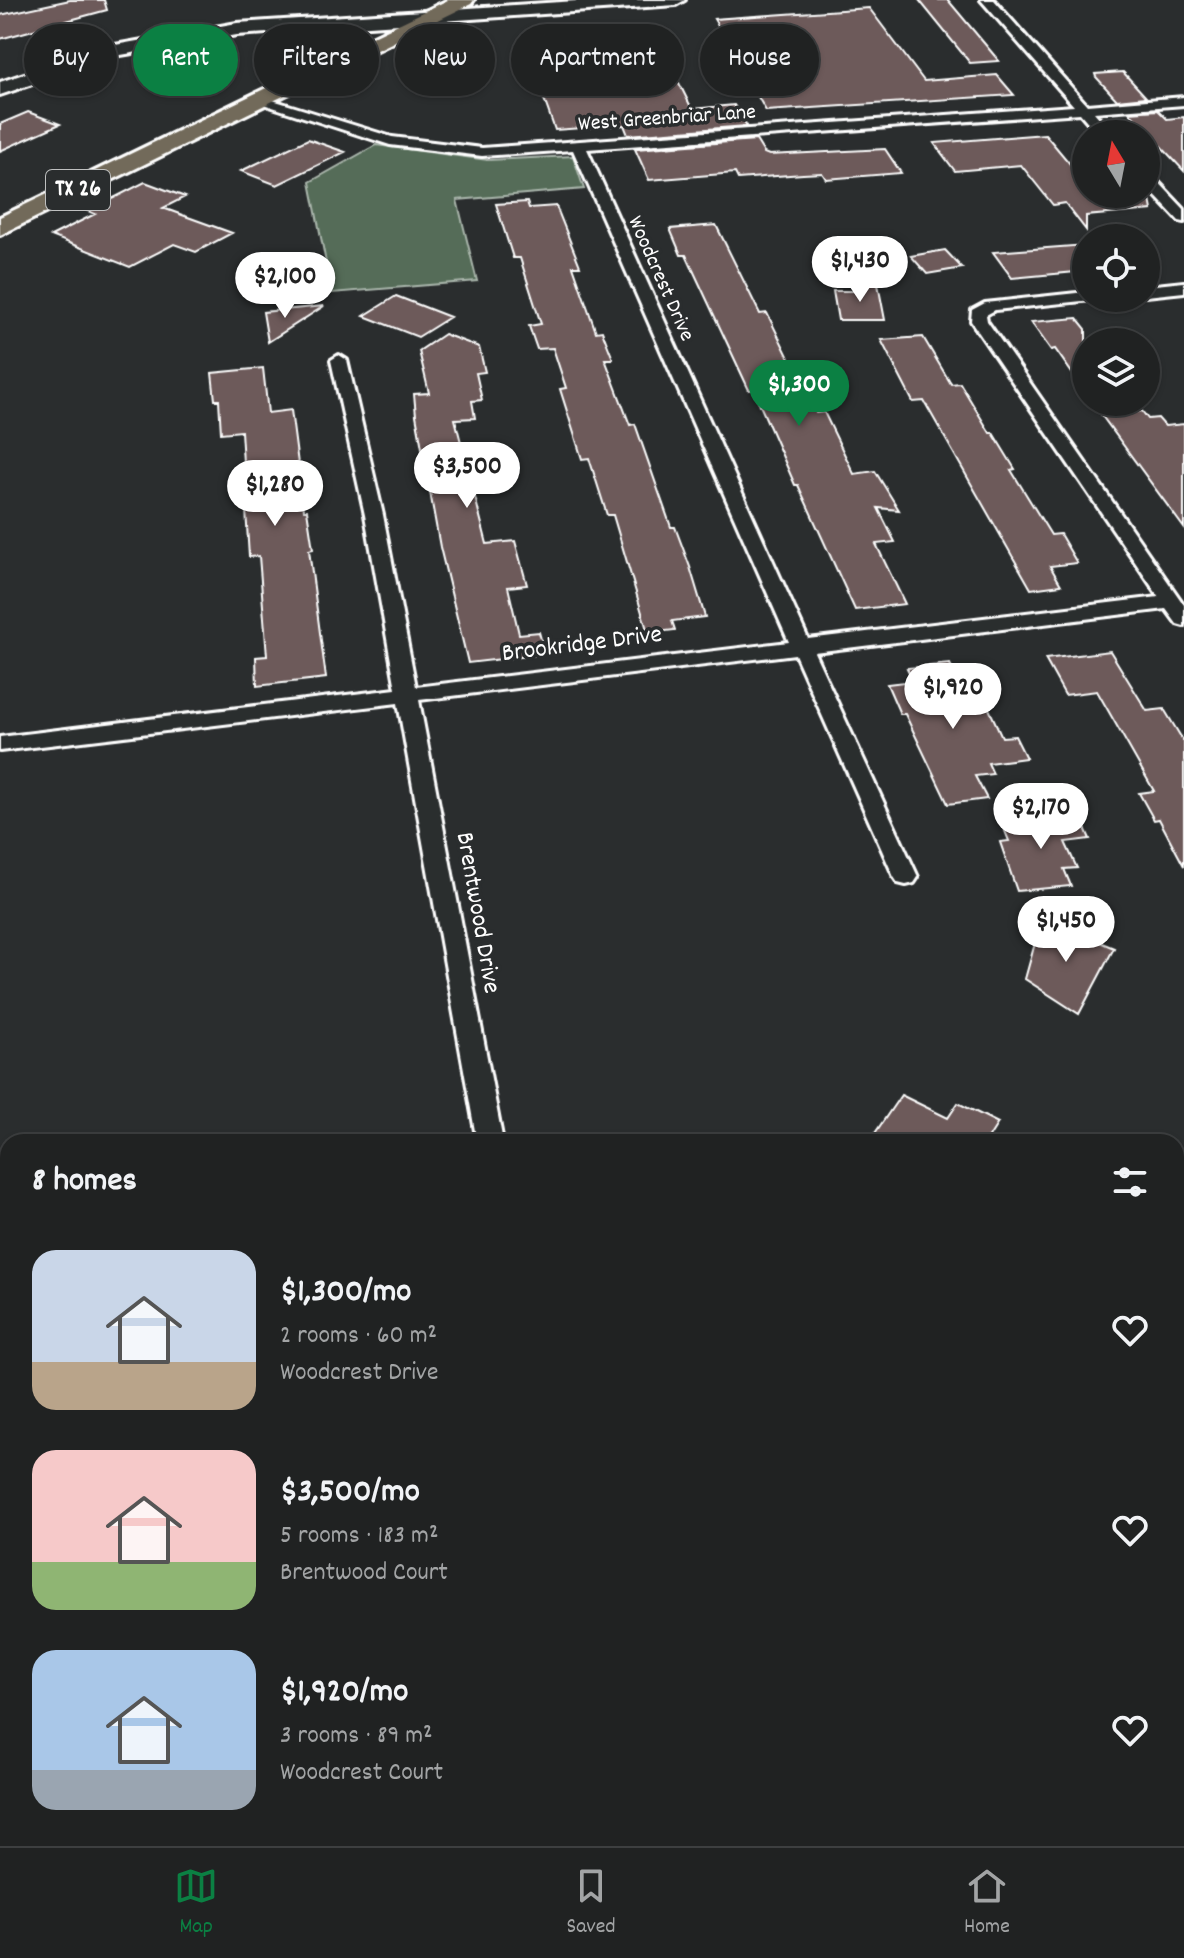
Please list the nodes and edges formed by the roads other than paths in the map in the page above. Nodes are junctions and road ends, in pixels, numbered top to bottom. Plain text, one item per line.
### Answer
1 (464, 0) edge
2 (676, 0) edge
3 (987, 0) edge
4 (435, 14) junction
5 (0, 74) edge
6 (0, 89) edge
7 (261, 101) junction
8 (1184, 101) edge
9 (1082, 109) junction
10 (1093, 120) edge
11 (579, 148) junction
12 (1160, 192) edge
13 (1184, 218) edge
14 (0, 227) edge
15 (1184, 287) edge
16 (1160, 290) edge
17 (1072, 298) edge
18 (339, 360) dead end
19 (1171, 602) junction
20 (1184, 620) edge
21 (802, 645) junction
22 (409, 694) junction
23 (0, 744) edge
24 (906, 877) dead end
25 (489, 1134) edge

1 - 4 main road, TX 26
2 - 4 main road
3 - 9 street
4 - 5 main road
4 - 6 main road
4 - 7 main road, TX 26
7 - 11 street, West Greenbriar Lane
7 - 14 main road, TX 26
8 - 9 street, West Greenbriar Lane
9 - 10 street
9 - 11 street, West Greenbriar Lane
11 - 21 street, Woodcrest Drive
12 - 13 street
15 - 16 street
17 - 19 street
18 - 22 street, Brentwood Drive
19 - 20 street
19 - 21 street, Brookridge Drive
21 - 22 street, Brookridge Drive
21 - 24 street, Woodcrest Drive
22 - 23 street, Brookridge Drive
22 - 25 street, Brentwood Drive

